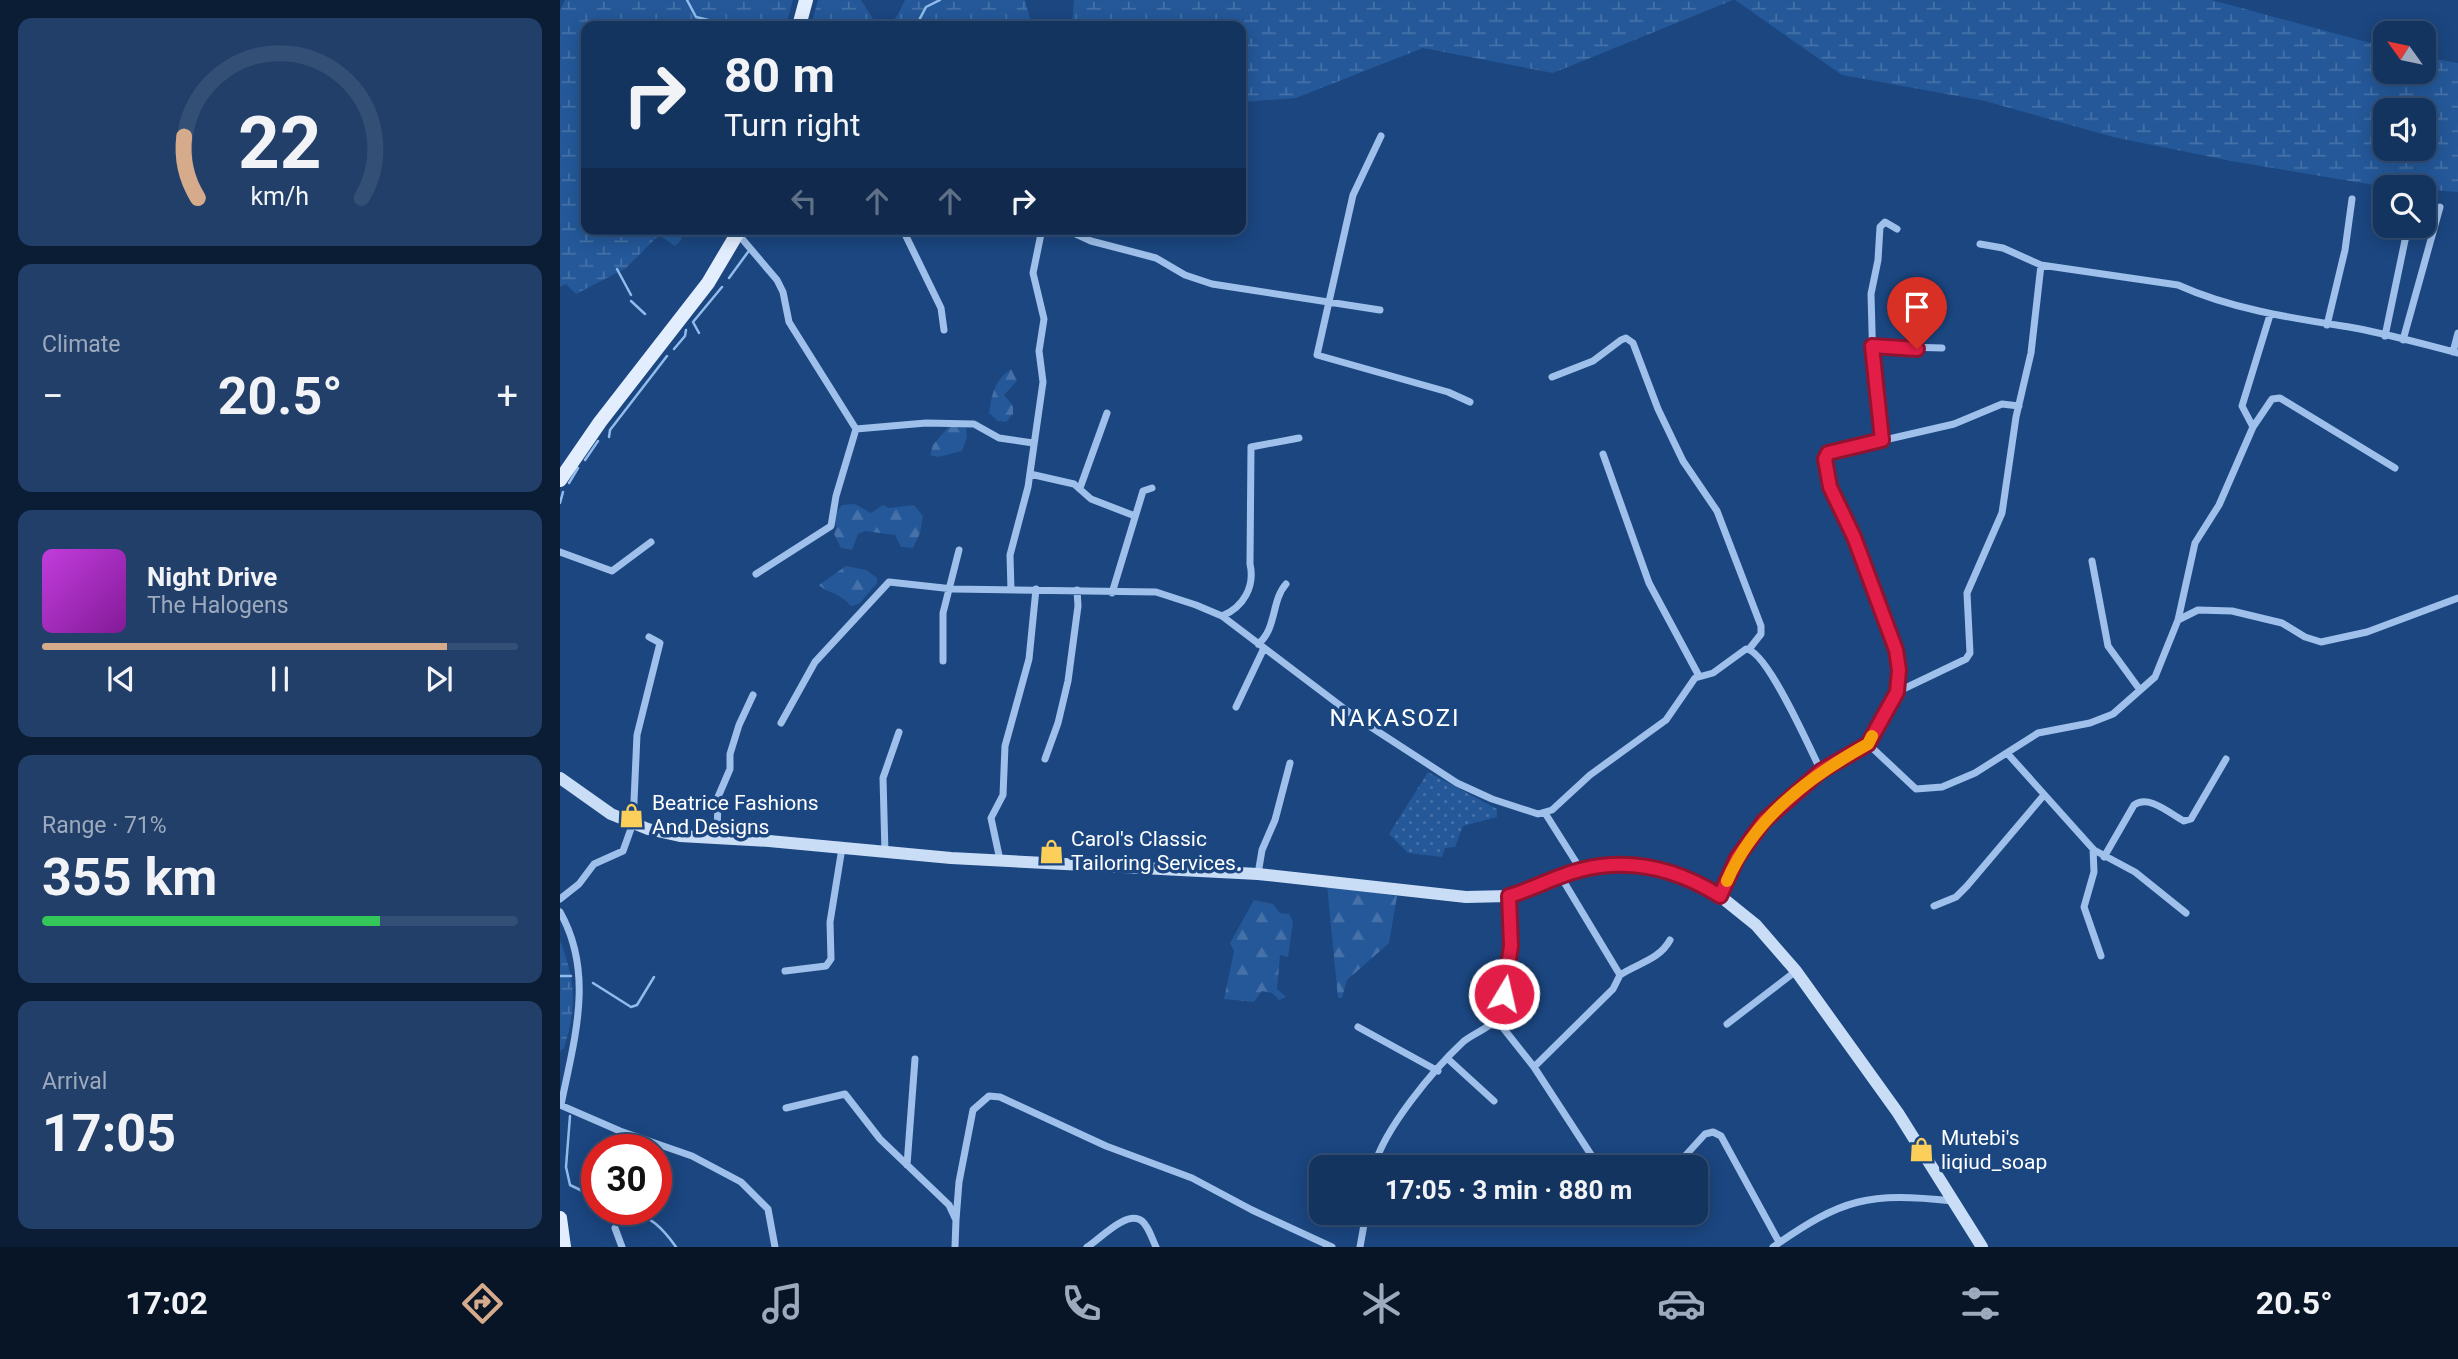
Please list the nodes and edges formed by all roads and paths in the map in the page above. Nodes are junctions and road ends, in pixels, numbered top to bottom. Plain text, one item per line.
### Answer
1 (806, 0) edge
2 (800, 21) edge
3 (1381, 136) dead end
4 (2352, 199) dead end
5 (2440, 207) dead end
6 (1897, 229) dead end
7 (737, 235) edge
8 (741, 235) edge
9 (905, 235) edge
10 (1041, 235) edge
11 (1078, 235) edge
12 (2405, 238) edge
13 (1980, 244) dead end
14 (2041, 265) junction
15 (1327, 302) junction
16 (1380, 310) dead end
17 (2270, 315) junction
18 (2327, 325) junction
19 (944, 330) dead end
20 (2458, 333) edge
21 (2385, 336) junction
22 (2403, 340) junction
23 (1872, 346) junction
24 (1942, 348) dead end
25 (2455, 352) edge
26 (1552, 377) dead end
27 (1470, 402) dead end
28 (2019, 406) junction
29 (1107, 413) dead end
30 (2253, 427) junction
31 (856, 429) junction
32 (1299, 438) dead end
33 (1882, 440) junction
34 (1033, 443) junction
35 (1603, 454) dead end
36 (2395, 468) dead end
37 (1030, 474) junction
38 (560, 480) edge
39 (1080, 488) junction
40 (1152, 488) dead end
41 (1135, 516) junction
42 (651, 542) dead end
43 (959, 550) dead end
44 (560, 552) edge
45 (2092, 561) dead end
46 (756, 574) dead end
47 (1286, 584) dead end
48 (947, 589) junction
49 (1036, 589) junction
50 (1012, 590) junction
51 (1077, 590) junction
52 (1112, 593) junction
53 (2458, 598) edge
54 (1222, 616) junction
55 (2178, 620) junction
56 (649, 637) dead end
57 (1261, 646) junction
58 (1750, 648) junction
59 (943, 661) dead end
60 (1699, 676) junction
61 (2140, 690) junction
62 (1897, 692) junction
63 (753, 695) dead end
64 (1236, 707) dead end
65 (781, 723) dead end
66 (899, 732) dead end
67 (1868, 744) junction
68 (2007, 753) junction
69 (2226, 759) dead end
70 (1045, 760) dead end
71 (1290, 763) dead end
72 (1821, 771) junction
73 (560, 778) edge
74 (2044, 795) junction
75 (1545, 813) junction
76 (633, 823) junction
77 (717, 839) junction
78 (842, 848) junction
79 (2092, 849) junction
80 (885, 852) junction
81 (2104, 857) junction
82 (1000, 860) junction
83 (1581, 870) junction
84 (1258, 874) junction
85 (1561, 877) junction
86 (1509, 896) junction
87 (1720, 896) junction
88 (560, 900) edge
89 (1934, 906) dead end
90 (560, 912) edge
91 (2186, 913) dead end
92 (1670, 940) dead end
93 (2101, 956) dead end
94 (785, 971) dead end
95 (1796, 971) junction
96 (1620, 975) junction
97 (1496, 1019) junction
98 (1727, 1024) dead end
99 (1358, 1027) dead end
100 (915, 1059) dead end
101 (1448, 1059) junction
102 (1534, 1067) junction
103 (1438, 1071) junction
104 (1494, 1101) dead end
105 (560, 1105) edge
106 (786, 1108) dead end
107 (1378, 1155) edge
108 (1591, 1155) edge
109 (1686, 1155) edge
110 (907, 1165) junction
111 (1953, 1200) junction
112 (560, 1218) edge
113 (956, 1220) junction
114 (1364, 1225) edge
115 (615, 1228) dead end
116 (1776, 1245) edge
117 (564, 1247) edge
118 (622, 1247) edge
119 (775, 1247) edge
120 (955, 1247) edge
121 (1087, 1247) edge
122 (1156, 1247) edge
123 (1332, 1247) edge
124 (1360, 1247) edge
125 (1982, 1247) edge

1 - 2 main road
3 - 15 street
4 - 18 street
5 - 22 street
6 - 23 street
7 - 38 main road
8 - 31 street
9 - 19 street
10 - 34 street
11 - 15 street
12 - 21 street
13 - 14 street
14 - 17 street
14 - 28 street
15 - 16 street
15 - 27 street
17 - 18 street
17 - 30 street
18 - 21 street
20 - 25 street
21 - 22 street
22 - 25 street
23 - 24 street
23 - 33 street
26 - 58 street
28 - 33 street
28 - 62 street
29 - 39 street
30 - 36 street
30 - 55 street
31 - 34 street
31 - 46 street
32 - 54 street
33 - 62 street
34 - 37 street
35 - 60 street
37 - 39 street
37 - 50 street
39 - 41 street
40 - 41 street
41 - 52 street
42 - 44 street
43 - 48 street
45 - 61 street
47 - 57 street
48 - 50 street
48 - 59 street
48 - 65 street
49 - 50 street
49 - 51 street
49 - 82 street
51 - 52 street
51 - 70 street
52 - 54 street
53 - 55 street
54 - 57 street
55 - 61 street
56 - 76 street
57 - 64 street
57 - 75 street
58 - 60 street
58 - 72 street
60 - 75 street
61 - 68 street
62 - 67 street
63 - 77 street
66 - 80 street
67 - 68 street
67 - 72 street
68 - 74 street
69 - 81 street
71 - 84 street
72 - 87 street
73 - 76 street
74 - 79 street
74 - 89 street
75 - 83 street
76 - 77 street
76 - 88 street
77 - 78 street
78 - 80 street
78 - 94 street
79 - 81 street
79 - 93 street
80 - 82 street
81 - 91 street
82 - 84 street
83 - 85 street
83 - 87 street
84 - 86 street
85 - 86 street
85 - 96 street
86 - 97 street
87 - 95 street
90 - 105 street
92 - 96 street
95 - 98 street
95 - 111 street
96 - 102 street
97 - 101 street
97 - 102 street
99 - 103 street
100 - 110 street
101 - 103 street
101 - 104 street
102 - 108 street
103 - 107 street
105 - 119 street
106 - 110 street
109 - 116 street
110 - 113 street
111 - 116 street
111 - 125 street
112 - 117 main road
113 - 120 street
113 - 123 street
114 - 124 street
115 - 118 street
121 - 122 street

